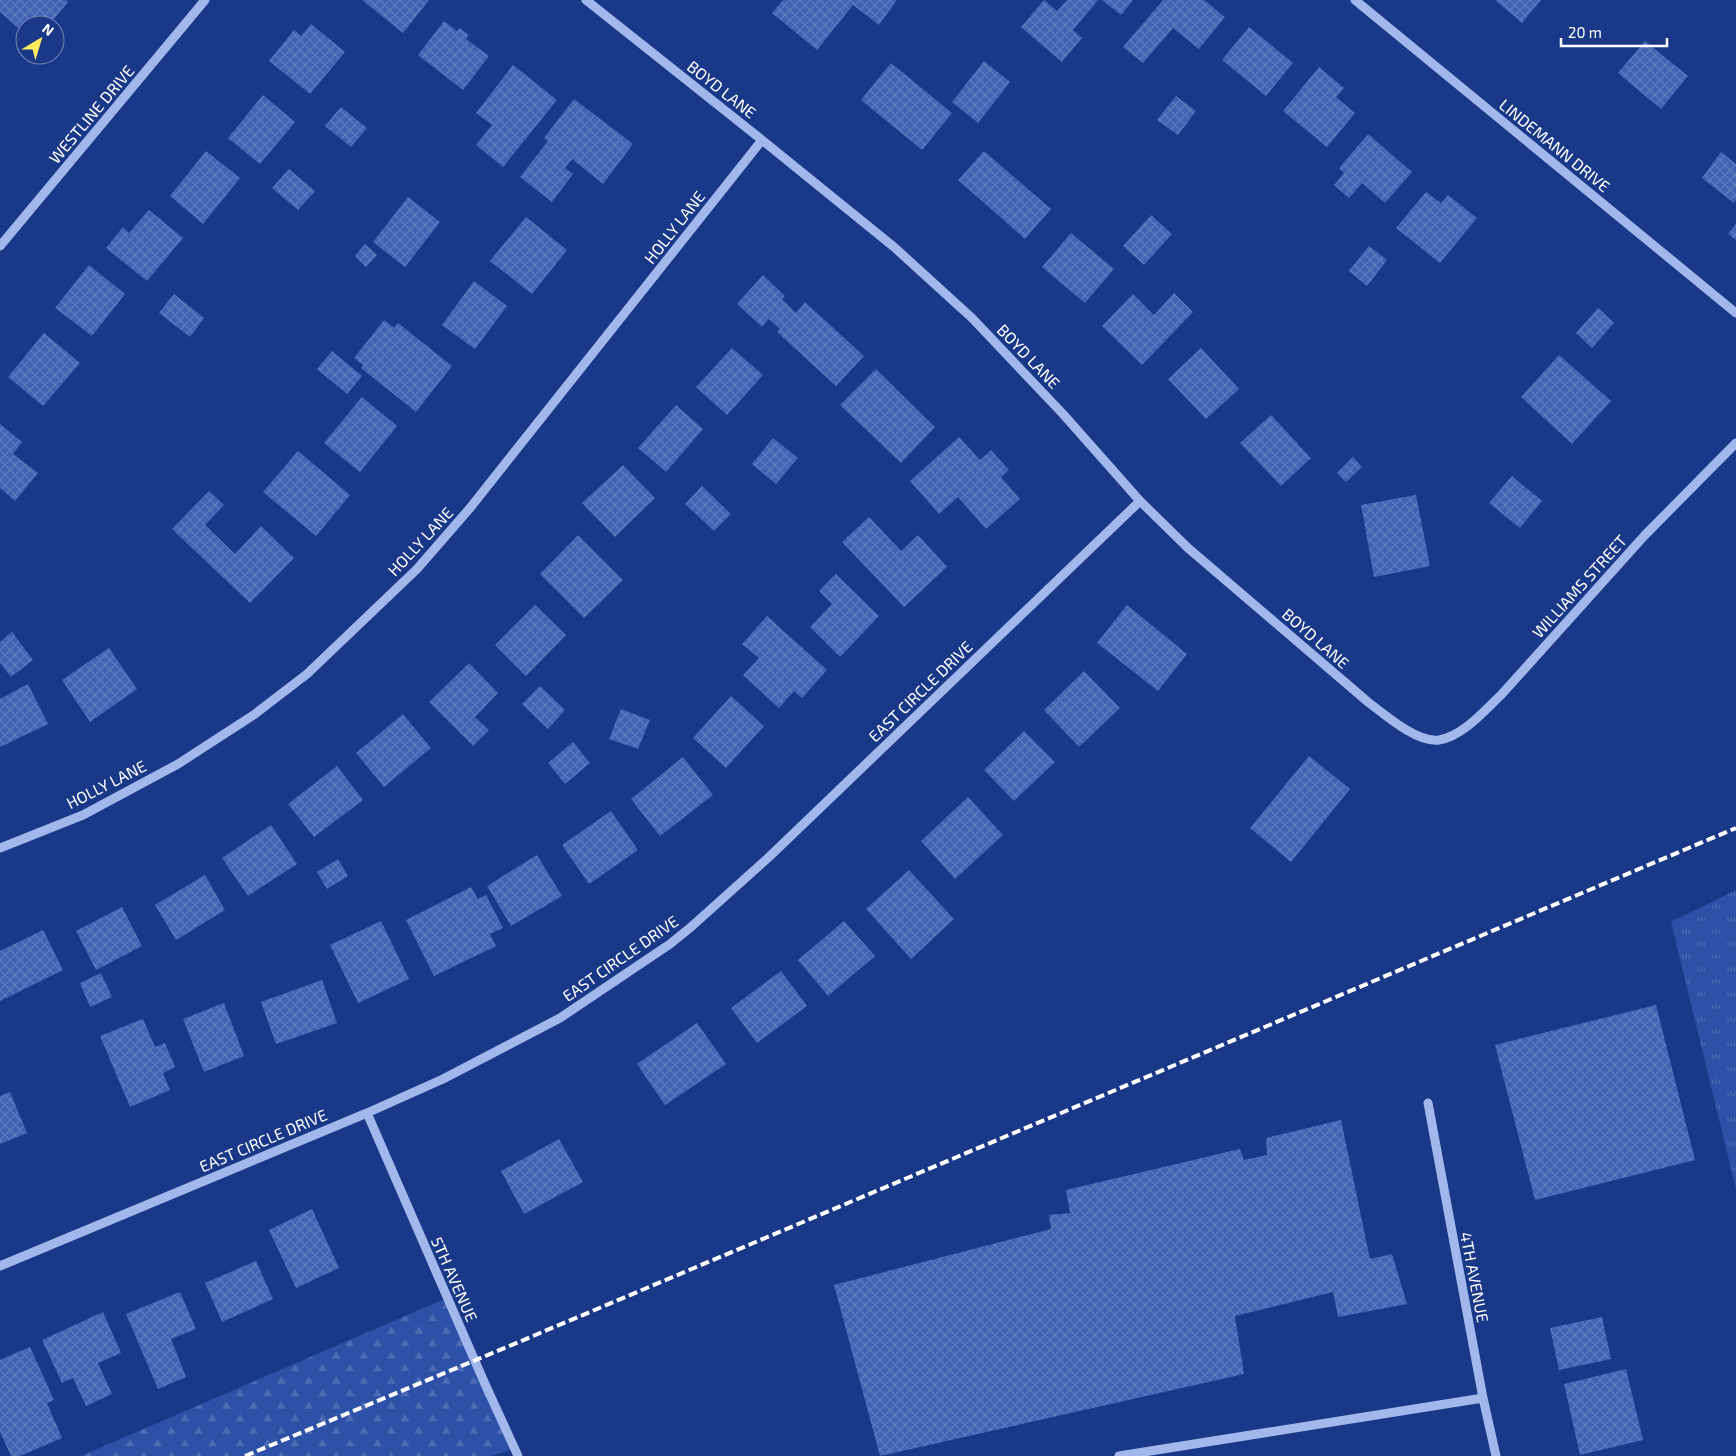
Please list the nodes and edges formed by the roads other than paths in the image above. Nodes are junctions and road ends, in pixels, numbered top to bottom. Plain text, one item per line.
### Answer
1 (205, 0) edge
2 (586, 0) edge
3 (1355, 0) edge
4 (762, 140) junction
5 (0, 246) edge
6 (1736, 313) edge
7 (1736, 443) edge
8 (1140, 501) junction
9 (1438, 740) joint
10 (0, 848) edge
11 (1428, 1103) dead end
12 (367, 1112) junction
13 (0, 1266) edge
14 (1483, 1398) junction
15 (518, 1456) edge
16 (1119, 1456) edge
17 (1496, 1456) edge

1 - 5 street, WESTLINE DRIVE
2 - 4 street, BOYD LANE
3 - 6 street, LINDEMANN DRIVE
4 - 8 street, BOYD LANE
4 - 10 street, HOLLY LANE
7 - 9 street, WILLIAMS STREET
8 - 9 street, BOYD LANE
8 - 12 street, EAST CIRCLE DRIVE
11 - 14 street, 4TH AVENUE
12 - 13 street, EAST CIRCLE DRIVE
12 - 15 street, 5TH AVENUE
14 - 16 street
14 - 17 street, 4TH AVENUE

